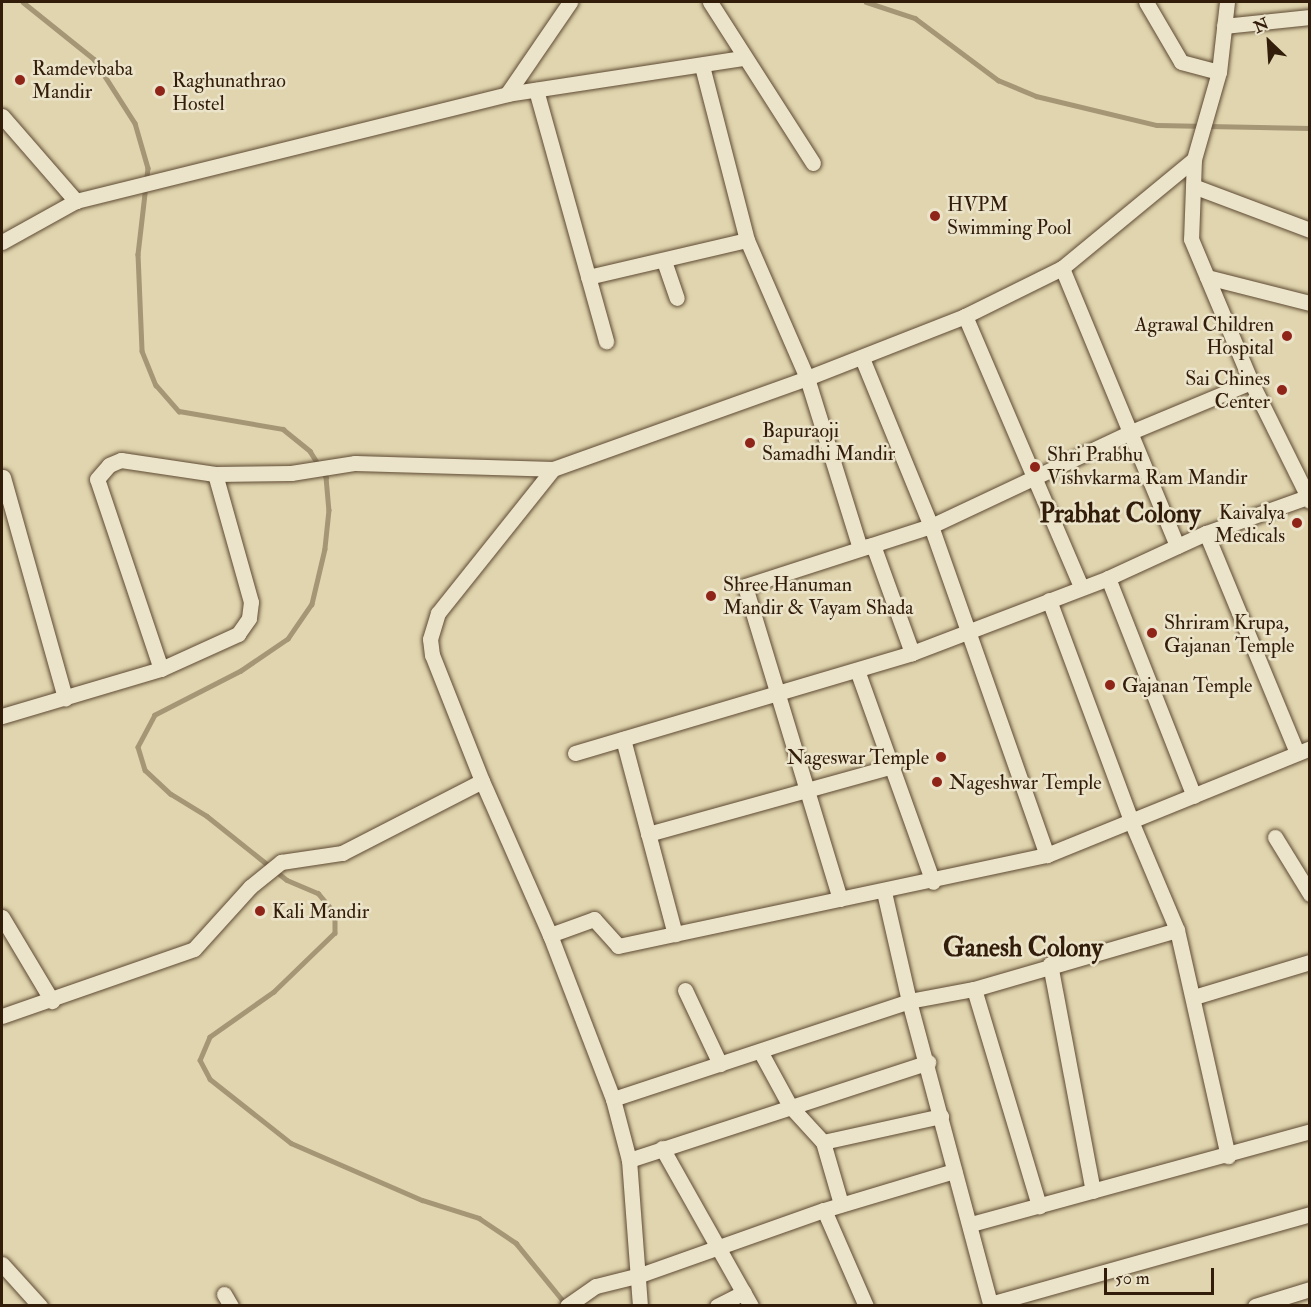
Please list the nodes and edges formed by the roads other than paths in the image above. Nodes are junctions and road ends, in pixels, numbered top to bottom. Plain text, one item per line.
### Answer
1 (570, 2) edge
2 (710, 2) edge
3 (1146, 2) edge
4 (1227, 2) edge
5 (1310, 17) edge
6 (1224, 26) junction
7 (743, 58) junction
8 (702, 66) junction
9 (1220, 72) junction
10 (536, 90) junction
11 (507, 94) junction
12 (2, 116) edge
13 (1196, 154) junction
14 (813, 163) dead end
15 (1193, 186) junction
16 (76, 201) junction
17 (1310, 230) edge
18 (747, 240) junction
19 (2, 242) edge
20 (664, 261) junction
21 (1062, 268) junction
22 (588, 277) junction
23 (1207, 277) junction
24 (677, 298) dead end
25 (1310, 303) edge
26 (965, 316) junction
27 (606, 341) dead end
28 (862, 358) junction
29 (807, 378) junction
30 (1251, 381) junction
31 (1131, 432) junction
32 (553, 469) junction
33 (215, 474) junction
34 (3, 477) dead end
35 (1031, 477) junction
36 (1308, 499) edge
37 (931, 526) junction
38 (1206, 533) junction
39 (873, 545) junction
40 (1177, 546) junction
41 (1108, 578) junction
42 (1081, 587) junction
43 (1049, 600) junction
44 (970, 632) junction
45 (912, 653) junction
46 (161, 669) junction
47 (856, 670) junction
48 (778, 694) junction
49 (65, 698) junction
50 (2, 716) edge
51 (622, 739) junction
52 (1303, 751) edge
53 (575, 753) dead end
54 (894, 766) junction
55 (482, 781) junction
56 (806, 789) junction
57 (1194, 796) junction
58 (1131, 821) junction
59 (648, 834) junction
60 (1275, 837) dead end
61 (1047, 855) junction
62 (1304, 873) edge
63 (933, 882) junction
64 (884, 892) junction
65 (1310, 894) edge
66 (840, 898) junction
67 (2, 917) edge
68 (1177, 930) junction
69 (675, 934) junction
70 (550, 935) junction
71 (1310, 962) edge
72 (1050, 964) junction
73 (974, 989) junction
74 (685, 990) dead end
75 (1194, 997) junction
76 (52, 1001) junction
77 (909, 1001) junction
78 (2, 1016) edge
79 (760, 1051) junction
80 (927, 1062) junction
81 (720, 1064) junction
82 (613, 1099) junction
83 (790, 1106) junction
84 (940, 1116) junction
85 (1310, 1131) edge
86 (823, 1142) junction
87 (662, 1148) junction
88 (1228, 1156) junction
89 (629, 1160) junction
90 (954, 1171) junction
91 (1093, 1191) junction
92 (841, 1204) junction
93 (1039, 1206) junction
94 (824, 1210) junction
95 (1310, 1214) edge
96 (971, 1224) junction
97 (717, 1246) junction
98 (2, 1264) edge
99 (640, 1275) junction
100 (1310, 1289) edge
101 (747, 1299) edge
102 (40, 1305) edge
103 (567, 1305) edge
104 (640, 1305) edge
105 (717, 1305) edge
106 (866, 1305) edge
107 (1255, 1305) edge

1 - 11 street
2 - 7 street
3 - 9 street
4 - 6 street
5 - 6 street
6 - 9 street
7 - 8 street
7 - 14 street
8 - 10 street
8 - 18 street
9 - 13 street
10 - 11 street
10 - 22 street
11 - 16 street
12 - 16 street
13 - 15 street
13 - 21 street
15 - 17 street
15 - 23 street
16 - 19 street
18 - 20 street
18 - 29 street
20 - 22 street
20 - 24 street
21 - 26 street
21 - 31 street
22 - 27 street
23 - 25 street
23 - 30 street
26 - 28 street
26 - 35 street
28 - 29 street
28 - 37 street
29 - 32 street
29 - 39 street
30 - 31 street
30 - 36 street
31 - 35 street
31 - 40 street
32 - 33 street
32 - 55 street
33 - 46 street
33 - 46 street
34 - 49 street
35 - 37 street
35 - 42 street
36 - 38 street
37 - 39 street
37 - 44 street
38 - 40 street
38 - 52 street
39 - 45 street
39 - 48 street
40 - 41 street
41 - 42 street
41 - 57 street
42 - 43 street
43 - 44 street
43 - 58 street
44 - 45 street
44 - 61 street
45 - 47 street
46 - 49 street
47 - 48 street
47 - 54 street
48 - 51 street
48 - 56 street
49 - 50 street
51 - 53 street
51 - 59 street
52 - 57 street
54 - 56 street
54 - 63 street
55 - 70 street
55 - 76 street
56 - 59 street
56 - 66 street
57 - 58 street
58 - 61 street
58 - 68 street
59 - 69 street
60 - 62 street
61 - 63 street
62 - 65 street
63 - 64 street
64 - 66 street
64 - 77 street
66 - 69 street
67 - 76 street
68 - 72 street
68 - 75 street
69 - 70 street
70 - 82 street
71 - 75 street
72 - 73 street
72 - 91 street
73 - 77 street
73 - 93 street
74 - 81 street
75 - 88 street
76 - 78 street
77 - 79 street
77 - 80 street
79 - 81 street
79 - 83 street
80 - 83 street
80 - 84 street
81 - 82 street
82 - 89 street
83 - 86 street
83 - 87 street
84 - 86 street
84 - 90 street
85 - 88 street
86 - 92 street
87 - 89 street
87 - 97 street
88 - 91 street
89 - 99 street
90 - 92 street
90 - 96 street
91 - 93 street
92 - 94 street
93 - 96 street
94 - 97 street
94 - 106 street
95 - 96 street
97 - 99 street
97 - 101 street
98 - 102 street
99 - 103 street
99 - 104 street
100 - 107 street
101 - 105 street

